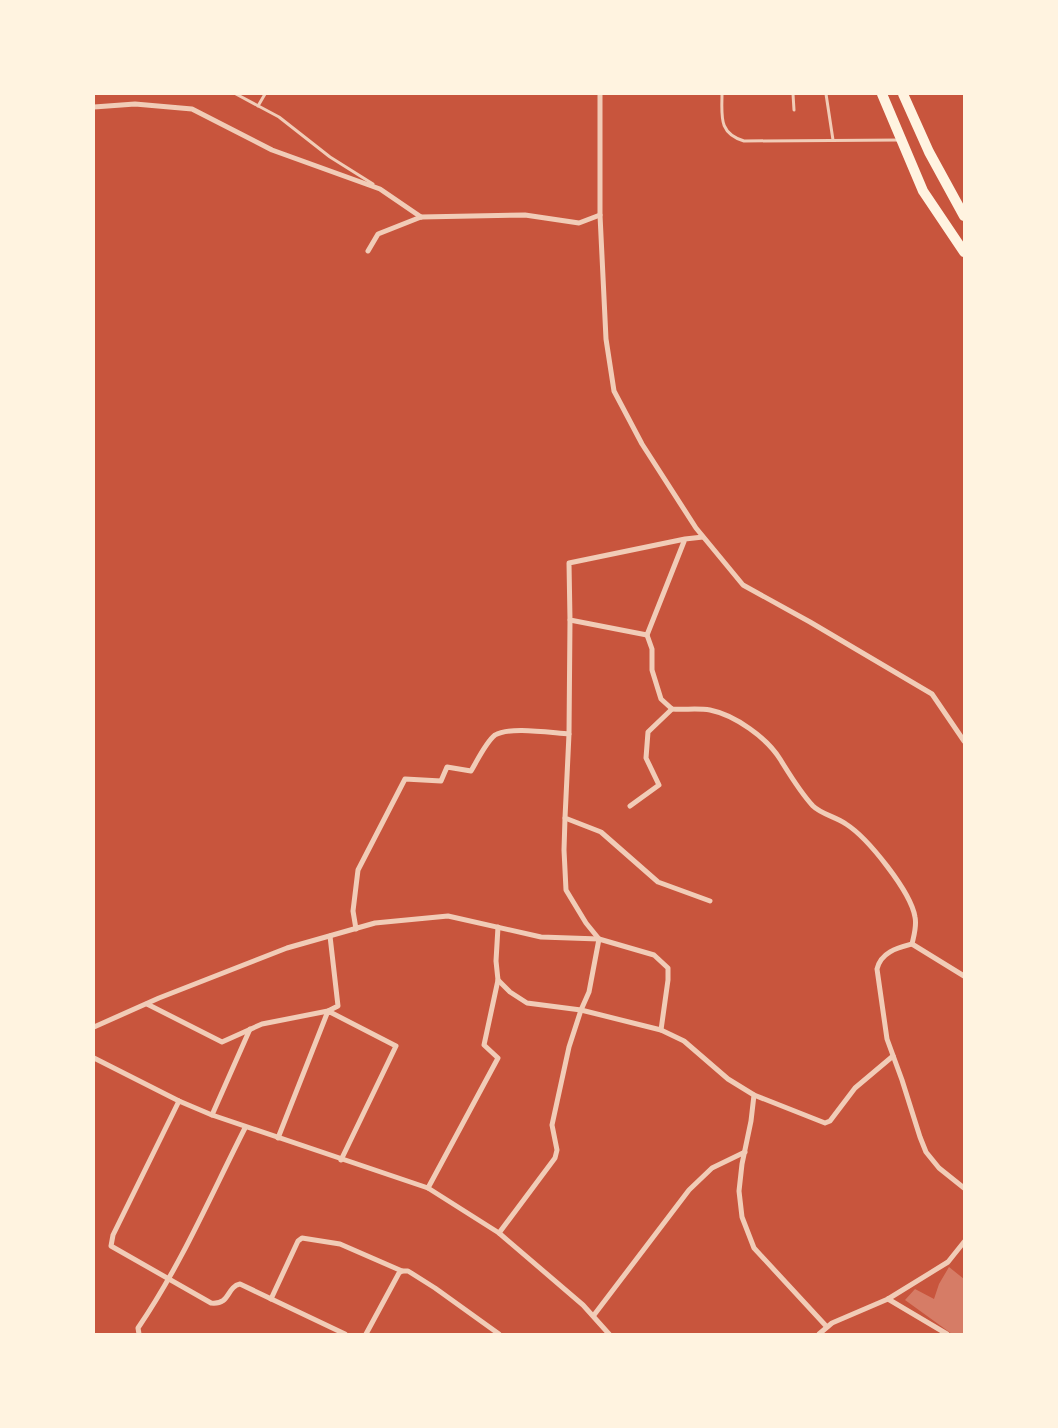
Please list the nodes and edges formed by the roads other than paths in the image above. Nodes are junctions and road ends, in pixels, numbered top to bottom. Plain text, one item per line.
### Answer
1 (236, 94) edge
2 (265, 94) edge
3 (600, 94) edge
4 (722, 94) edge
5 (793, 94) edge
6 (826, 94) edge
7 (882, 94) edge
8 (903, 94) edge
9 (94, 106) edge
10 (258, 106) junction
11 (794, 110) dead end
12 (833, 140) junction
13 (902, 140) junction
14 (380, 189) junction
15 (600, 214) junction
16 (964, 216) edge
17 (421, 218) junction
18 (368, 252) dead end
19 (964, 252) edge
20 (703, 537) junction
21 (685, 539) junction
22 (570, 620) junction
23 (647, 635) junction
24 (672, 709) junction
25 (569, 734) junction
26 (964, 741) edge
27 (630, 806) dead end
28 (565, 818) junction
29 (710, 901) dead end
30 (498, 927) junction
31 (356, 929) junction
32 (330, 936) junction
33 (599, 939) junction
34 (912, 944) junction
35 (964, 976) edge
36 (498, 980) junction
37 (147, 1004) junction
38 (581, 1010) junction
39 (328, 1011) junction
40 (94, 1027) edge
41 (250, 1030) junction
42 (661, 1030) junction
43 (893, 1056) junction
44 (94, 1058) edge
45 (754, 1095) junction
46 (179, 1101) junction
47 (212, 1115) junction
48 (245, 1128) junction
49 (278, 1138) junction
50 (745, 1152) junction
51 (341, 1160) junction
52 (964, 1178) edge
53 (964, 1187) edge
54 (428, 1188) junction
55 (499, 1233) junction
56 (964, 1242) edge
57 (402, 1271) junction
58 (168, 1279) junction
59 (888, 1299) junction
60 (271, 1300) junction
61 (594, 1315) junction
62 (827, 1327) junction
63 (139, 1334) edge
64 (345, 1334) edge
65 (366, 1334) edge
66 (499, 1334) edge
67 (609, 1334) edge
68 (819, 1334) edge
69 (947, 1334) edge

1 - 10 lane
2 - 10 lane
3 - 15 street
4 - 12 lane
5 - 11 lane
6 - 12 lane
7 - 13 highway
8 - 16 highway
9 - 14 street
10 - 14 lane
12 - 13 lane
13 - 19 highway
14 - 17 street
15 - 17 street
15 - 20 street
17 - 18 street
20 - 21 street
20 - 26 street
21 - 22 street
21 - 23 street
22 - 23 street
22 - 25 street
23 - 24 street
24 - 27 street
24 - 34 street
25 - 28 street
25 - 31 street
28 - 29 street
28 - 33 street
30 - 31 street
30 - 33 street
30 - 36 street
31 - 32 street
32 - 37 street
32 - 39 street
33 - 38 street
33 - 42 street
34 - 35 street
34 - 43 street
36 - 38 street
36 - 54 street
37 - 40 street
37 - 41 street
38 - 42 street
38 - 55 street
39 - 41 street
39 - 49 street
39 - 51 street
41 - 47 street
42 - 45 street
43 - 45 street
43 - 53 street
44 - 46 street
45 - 50 street
46 - 47 street
46 - 58 street
47 - 48 street
48 - 49 street
48 - 58 street
49 - 51 street
50 - 61 street
50 - 62 street
51 - 54 street
52 - 53 street
54 - 55 street
55 - 61 street
56 - 59 street
57 - 60 street
57 - 65 street
57 - 66 street
58 - 60 street
58 - 63 street
59 - 62 street
59 - 69 street
60 - 64 street
61 - 67 street
62 - 68 street

